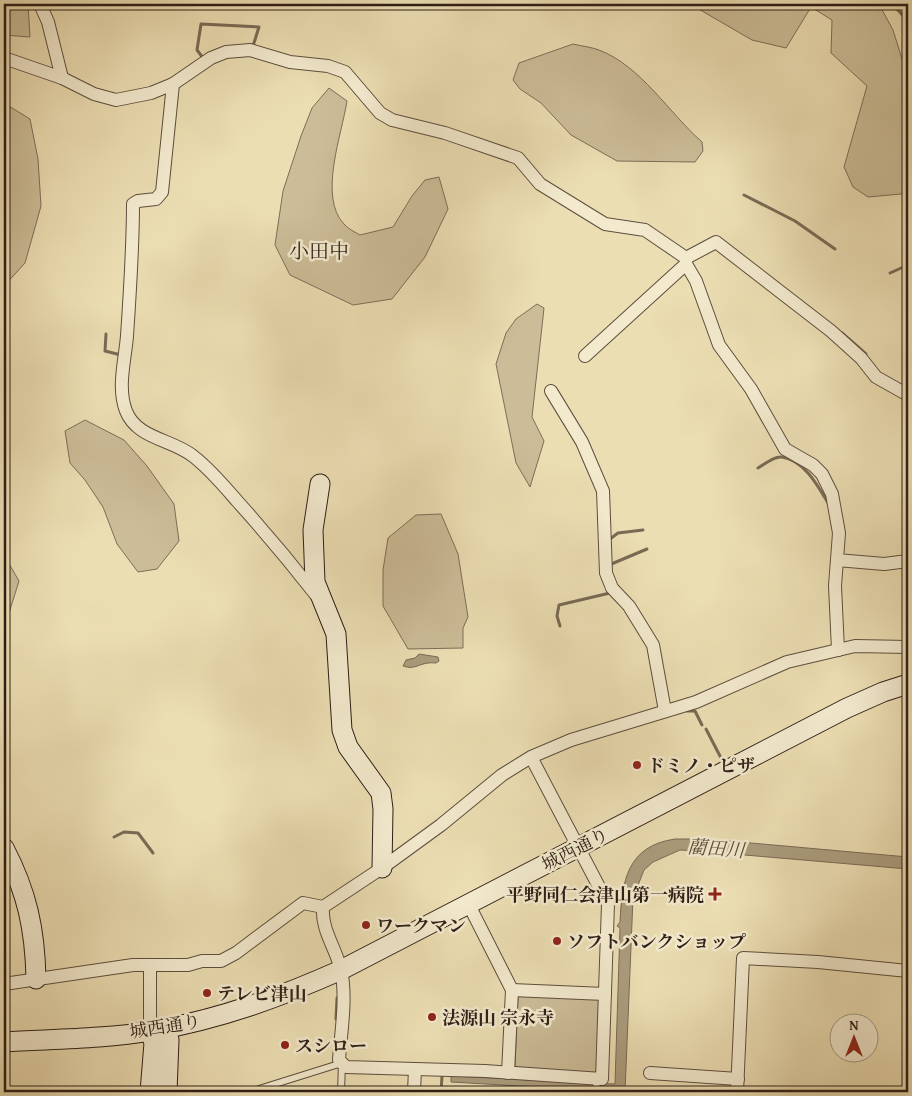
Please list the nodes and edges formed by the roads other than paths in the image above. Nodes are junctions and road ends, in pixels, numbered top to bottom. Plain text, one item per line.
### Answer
1 (40, 4) edge
2 (4, 58) edge
3 (62, 78) junction
4 (173, 84) junction
5 (686, 261) junction
6 (585, 356) dead end
7 (551, 391) dead end
8 (908, 395) edge
9 (320, 484) dead end
10 (837, 560) junction
11 (908, 561) edge
12 (321, 600) junction
13 (908, 647) edge
14 (838, 650) junction
15 (908, 684) edge
16 (908, 696) edge
17 (665, 710) junction
18 (531, 757) junction
19 (4, 848) edge
20 (582, 852) junction
21 (382, 868) junction
22 (323, 906) junction
23 (471, 908) junction
24 (150, 967) junction
25 (908, 971) edge
26 (341, 975) junction
27 (36, 979) junction
28 (4, 984) edge
29 (512, 990) junction
30 (605, 994) junction
31 (160, 1036) junction
32 (4, 1042) edge
33 (4, 1054) edge
34 (342, 1063) junction
35 (415, 1069) junction
36 (508, 1073) junction
37 (650, 1073) dead end
38 (596, 1079) junction
39 (737, 1086) edge
40 (150, 1092) edge
41 (167, 1092) edge
42 (256, 1092) edge
43 (341, 1092) edge
44 (414, 1092) edge
45 (597, 1092) edge

1 - 3 street
2 - 3 street
3 - 4 street
4 - 5 street
4 - 12 street
5 - 6 street
5 - 8 street
5 - 10 street
7 - 17 street
9 - 12 street
10 - 11 street
10 - 14 street
12 - 21 street
13 - 14 street
14 - 17 street
15 - 20 street, 城西通り
16 - 20 street, 城西通り
17 - 18 street
18 - 20 street
18 - 21 street
19 - 27 street
20 - 23 street, 城西通り
20 - 30 street
21 - 22 street
22 - 24 street
22 - 26 street
23 - 26 street, 城西通り
23 - 29 street
24 - 27 street
24 - 31 street
25 - 39 street
26 - 31 street, 城西通り
26 - 34 street
27 - 28 street
29 - 30 street
29 - 36 street
30 - 38 street
31 - 32 street, 城西通り
31 - 33 street, 城西通り
31 - 40 street
31 - 41 street
34 - 35 street
34 - 42 lane
34 - 43 lane
35 - 36 street
35 - 44 street
36 - 38 street
37 - 39 street
38 - 45 lane

